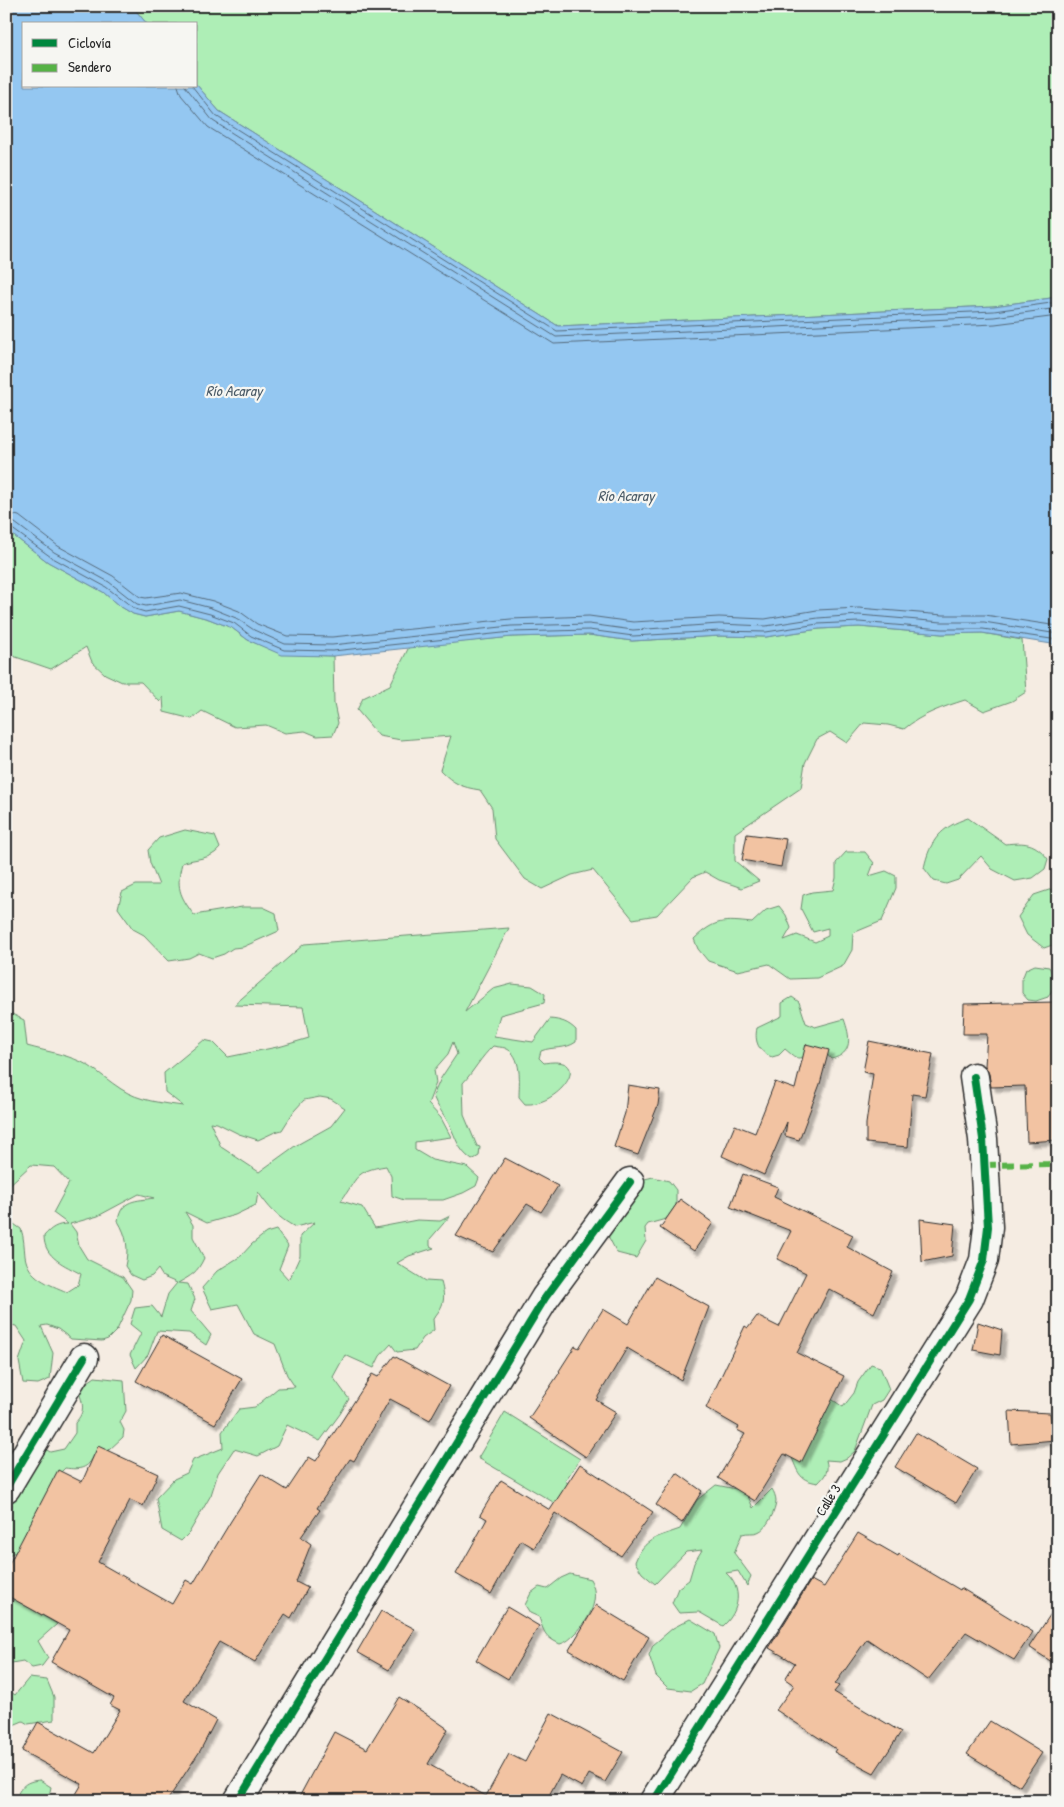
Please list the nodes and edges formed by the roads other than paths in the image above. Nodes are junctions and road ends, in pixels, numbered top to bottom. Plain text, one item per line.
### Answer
1 (974, 1077) dead end
2 (630, 1182) dead end
3 (84, 1358) dead end
4 (6, 1488) edge
5 (238, 1801) edge
6 (654, 1801) edge

1 - 6 street, Calle 3
2 - 5 street
3 - 4 street

